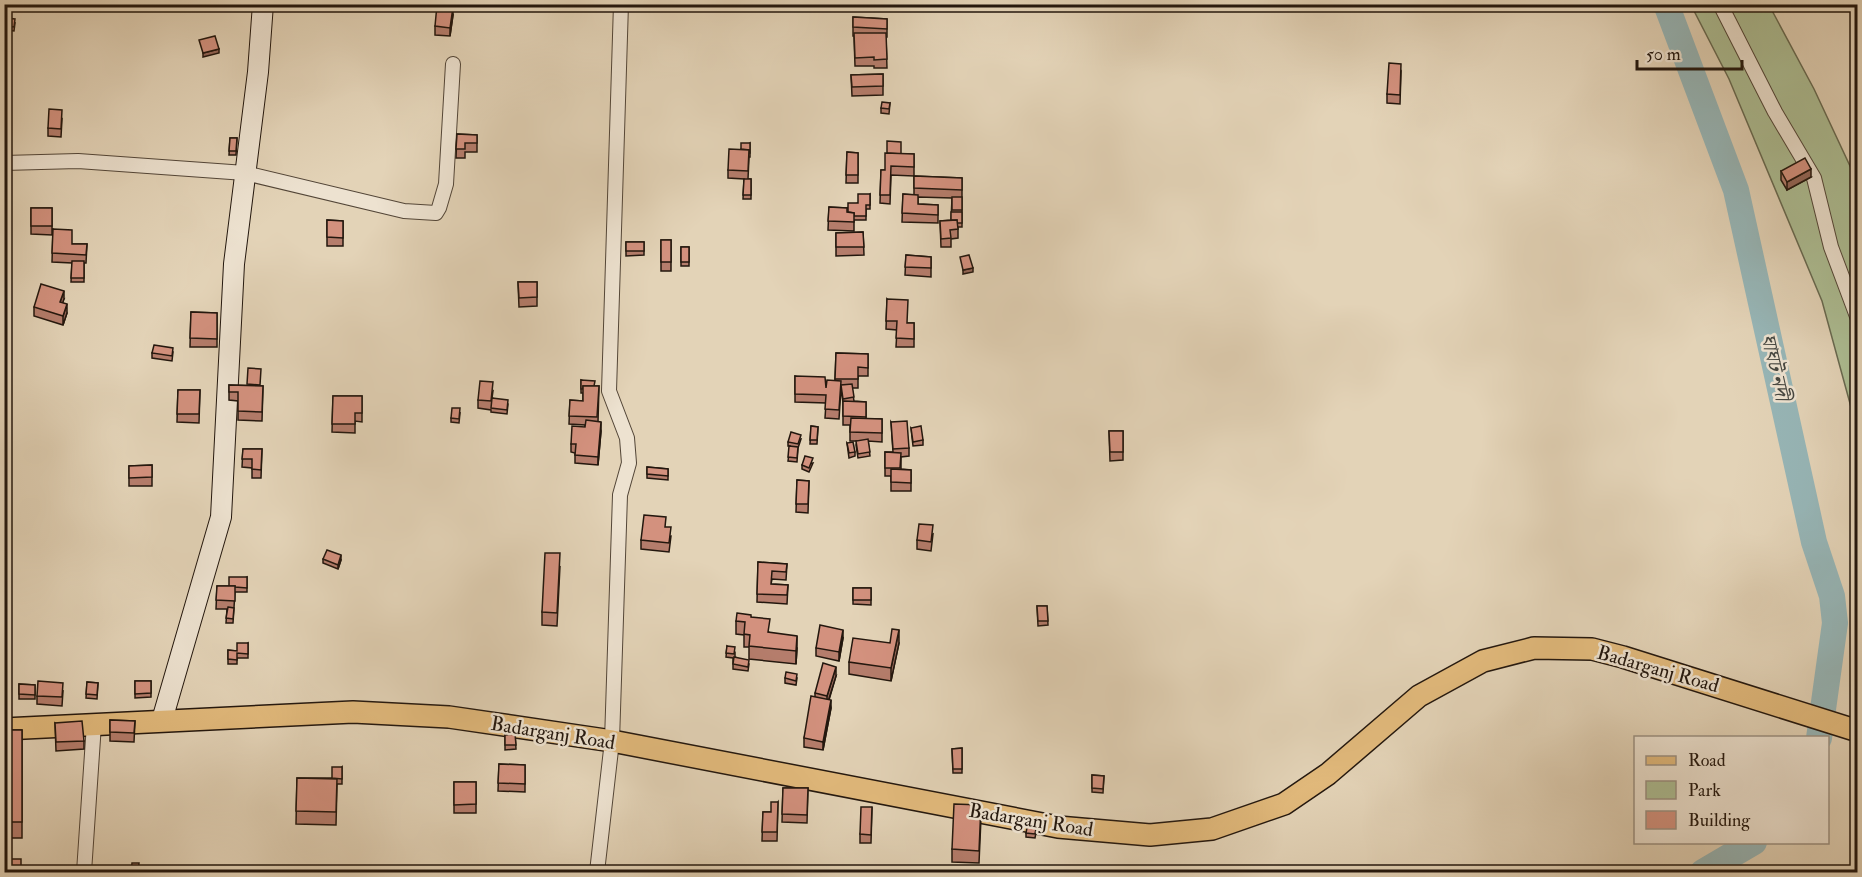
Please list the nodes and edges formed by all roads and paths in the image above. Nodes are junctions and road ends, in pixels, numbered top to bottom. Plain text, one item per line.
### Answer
1 (263, 4) edge
2 (621, 4) edge
3 (1720, 4) edge
4 (453, 64) dead end
5 (4, 163) edge
6 (245, 173) junction
7 (1857, 319) edge
8 (162, 720) junction
9 (94, 724) junction
10 (4, 729) edge
11 (1857, 731) edge
12 (612, 741) junction
13 (84, 873) edge
14 (597, 873) edge

1 - 6 street
2 - 12 street
3 - 7 street
4 - 6 street
5 - 6 street
6 - 8 street
8 - 9 main road, Badarganj Road
8 - 12 main road, Badarganj Road
9 - 10 main road, Badarganj Road
9 - 13 street
11 - 12 main road, Badarganj Road
12 - 14 street

